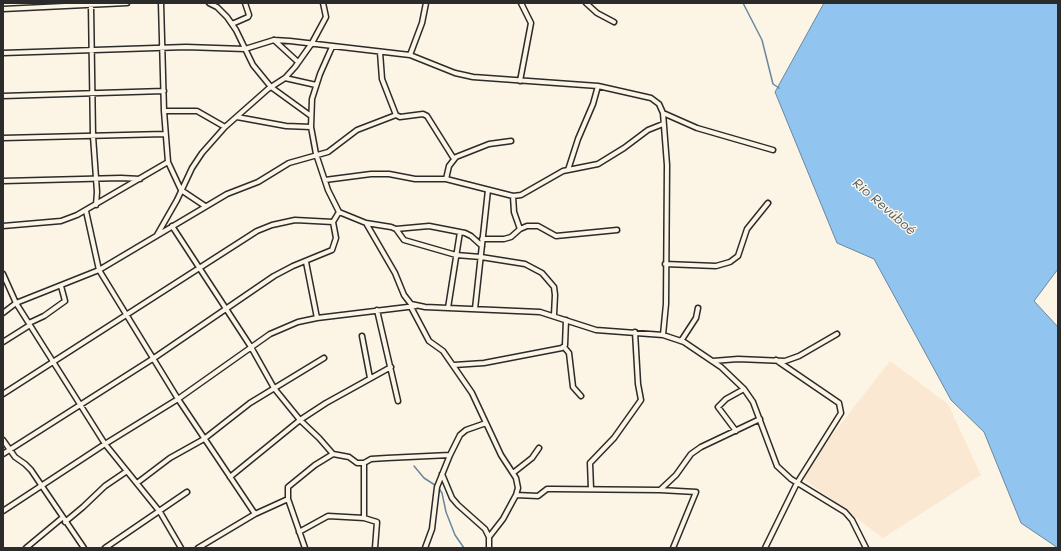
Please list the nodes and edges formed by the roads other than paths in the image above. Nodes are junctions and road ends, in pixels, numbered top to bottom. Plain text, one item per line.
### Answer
1 (127, 3) edge
2 (161, 3) edge
3 (209, 3) edge
4 (245, 3) edge
5 (323, 3) edge
6 (426, 3) edge
7 (521, 3) edge
8 (586, 3) edge
9 (91, 6) junction
10 (3, 9) edge
11 (614, 22) dead end
12 (232, 24) junction
13 (274, 40) junction
14 (312, 43) junction
15 (163, 47) junction
16 (332, 47) junction
17 (244, 49) junction
18 (91, 50) junction
19 (380, 52) junction
20 (3, 53) edge
21 (410, 55) junction
22 (298, 62) junction
23 (285, 78) junction
24 (520, 81) junction
25 (316, 85) junction
26 (598, 86) junction
27 (271, 87) junction
28 (164, 91) junction
29 (92, 95) junction
30 (3, 96) edge
31 (164, 111) junction
32 (663, 113) junction
33 (396, 115) junction
34 (311, 116) junction
35 (237, 117) junction
36 (663, 124) junction
37 (225, 127) junction
38 (311, 127) junction
39 (165, 134) junction
40 (93, 136) junction
41 (3, 138) edge
42 (511, 142) dead end
43 (773, 150) dead end
44 (316, 154) junction
45 (454, 159) junction
46 (168, 162) junction
47 (568, 170) junction
48 (141, 179) junction
49 (446, 179) junction
50 (96, 180) junction
51 (326, 180) junction
52 (3, 181) edge
53 (181, 190) junction
54 (488, 190) junction
55 (513, 196) junction
56 (768, 203) dead end
57 (96, 205) junction
58 (205, 206) junction
59 (86, 211) junction
60 (339, 212) junction
61 (333, 222) junction
62 (366, 223) junction
63 (3, 226) edge
64 (172, 226) junction
65 (396, 229) junction
66 (520, 229) junction
67 (617, 230) dead end
68 (460, 232) junction
69 (157, 235) junction
70 (482, 239) junction
71 (482, 246) junction
72 (456, 255) junction
73 (481, 256) junction
74 (306, 262) junction
75 (665, 264) junction
76 (199, 268) junction
77 (99, 270) junction
78 (3, 274) edge
79 (4, 281) edge
80 (61, 286) junction
81 (16, 304) junction
82 (416, 306) junction
83 (411, 307) junction
84 (226, 308) junction
85 (448, 308) junction
86 (698, 308) dead end
87 (475, 309) junction
88 (377, 310) junction
89 (3, 313) edge
90 (128, 315) junction
91 (554, 315) junction
92 (317, 318) junction
93 (566, 320) junction
94 (29, 324) junction
95 (635, 332) junction
96 (837, 334) dead end
97 (664, 335) junction
98 (362, 336) dead end
99 (681, 341) junction
100 (3, 342) edge
101 (251, 347) junction
102 (564, 347) junction
103 (154, 358) junction
104 (324, 358) dead end
105 (776, 360) junction
106 (713, 361) junction
107 (53, 363) junction
108 (454, 365) junction
109 (391, 367) junction
110 (370, 378) junction
111 (274, 388) junction
112 (744, 389) junction
113 (3, 394) edge
114 (580, 396) dead end
115 (178, 399) junction
116 (398, 401) dead end
117 (80, 404) junction
118 (760, 419) junction
119 (300, 420) junction
120 (486, 423) junction
121 (736, 431) junction
122 (204, 439) junction
123 (3, 440) edge
124 (105, 444) junction
125 (539, 448) dead end
126 (10, 449) junction
127 (3, 454) edge
128 (333, 454) junction
129 (450, 454) junction
130 (364, 463) junction
131 (127, 471) junction
132 (513, 473) junction
133 (442, 474) junction
134 (230, 477) junction
135 (137, 483) junction
136 (797, 483) junction
137 (40, 487) junction
138 (591, 489) junction
139 (660, 490) junction
140 (187, 492) dead end
141 (516, 495) junction
142 (288, 499) junction
143 (3, 511) edge
144 (160, 512) junction
145 (255, 514) junction
146 (364, 518) junction
147 (63, 520) junction
148 (299, 532) junction
149 (489, 536) junction
150 (26, 548) edge
151 (84, 548) edge
152 (105, 548) edge
153 (181, 548) edge
154 (198, 548) edge
155 (305, 548) edge
156 (375, 548) edge
157 (425, 548) edge
158 (489, 548) edge
159 (673, 548) edge
160 (765, 548) edge
161 (866, 548) edge

1 - 9 street
2 - 15 street
3 - 12 street
4 - 12 street
5 - 14 street
6 - 21 street
7 - 24 street
8 - 11 street
9 - 10 street
9 - 18 street
12 - 17 street
13 - 14 street
13 - 17 street
13 - 22 street
14 - 16 street
14 - 22 street
15 - 17 street
15 - 18 street
15 - 28 street
16 - 19 street
16 - 25 street
17 - 27 street
18 - 20 street
18 - 29 street
19 - 21 street
19 - 33 street
21 - 24 street
22 - 23 street
23 - 25 street
23 - 27 street
24 - 26 street
25 - 34 street
26 - 32 street
26 - 47 street
27 - 34 street
27 - 35 street
28 - 29 street
28 - 31 street
29 - 30 street
29 - 40 street
31 - 37 street
31 - 39 street
32 - 36 street
32 - 43 street
33 - 44 street
33 - 45 street
34 - 38 street
35 - 37 street
35 - 38 street
36 - 47 street
36 - 75 street
37 - 53 street
38 - 44 street
39 - 40 street
39 - 46 street
40 - 41 street
40 - 50 street
42 - 45 street
44 - 51 street
44 - 58 street
45 - 49 street
46 - 48 street
46 - 53 street
47 - 55 street
48 - 50 street
48 - 57 street
49 - 51 street
49 - 54 street
50 - 52 street
50 - 57 street
51 - 60 street
53 - 58 street
53 - 69 street
54 - 55 street
54 - 70 street
55 - 66 street
56 - 75 street
57 - 59 street
58 - 64 street
59 - 63 street
59 - 77 street
60 - 61 street
60 - 62 street
61 - 74 street
61 - 76 street
62 - 65 street
62 - 82 street
64 - 69 street
64 - 76 street
65 - 68 street
65 - 72 street
66 - 67 street
66 - 70 street
68 - 71 street
68 - 72 street
69 - 77 street
70 - 71 street
71 - 73 street
72 - 73 street
72 - 85 street
73 - 87 street
73 - 91 street
74 - 84 street
74 - 92 street
75 - 97 street
76 - 84 street
76 - 90 street
77 - 80 street
77 - 90 street
78 - 79 street
79 - 81 street
80 - 81 street
80 - 94 street
81 - 89 street
81 - 94 street
82 - 83 street
82 - 85 street
83 - 88 street
83 - 108 street
84 - 101 street
84 - 103 street
85 - 87 street
86 - 99 street
87 - 91 street
88 - 92 street
88 - 109 street
90 - 103 street
90 - 107 street
91 - 93 street
92 - 101 street
93 - 95 street
93 - 102 street
94 - 100 street
94 - 107 street
95 - 97 street
95 - 138 street
96 - 105 street
97 - 99 street
98 - 110 street
99 - 106 street
101 - 111 street
101 - 115 street
102 - 108 street
102 - 114 street
103 - 115 street
103 - 117 street
104 - 111 street
105 - 106 street
105 - 136 street
106 - 112 street
107 - 113 street
107 - 117 street
108 - 120 street
109 - 110 street
109 - 116 street
110 - 119 street
111 - 119 street
111 - 122 street
112 - 118 street
112 - 121 street
115 - 122 street
115 - 124 street
117 - 124 street
117 - 126 street
118 - 121 street
118 - 136 street
119 - 128 street
119 - 134 street
120 - 129 street
120 - 132 street
121 - 139 street
122 - 134 street
122 - 135 street
123 - 126 street
124 - 131 street
124 - 137 street
125 - 132 street
126 - 127 street
126 - 137 street
128 - 130 street
128 - 142 street
129 - 130 street
129 - 133 street
130 - 146 street
131 - 135 street
131 - 147 street
132 - 141 street
133 - 149 street
133 - 157 street
134 - 145 street
135 - 144 street
136 - 160 street
136 - 161 street
137 - 143 street
137 - 147 street
138 - 139 street
138 - 141 street
139 - 159 street
140 - 144 street
141 - 149 street
142 - 145 street
142 - 148 street
144 - 152 street
144 - 153 street
145 - 154 street
146 - 148 street
146 - 156 street
147 - 150 street
147 - 151 street
148 - 155 street
149 - 158 street

